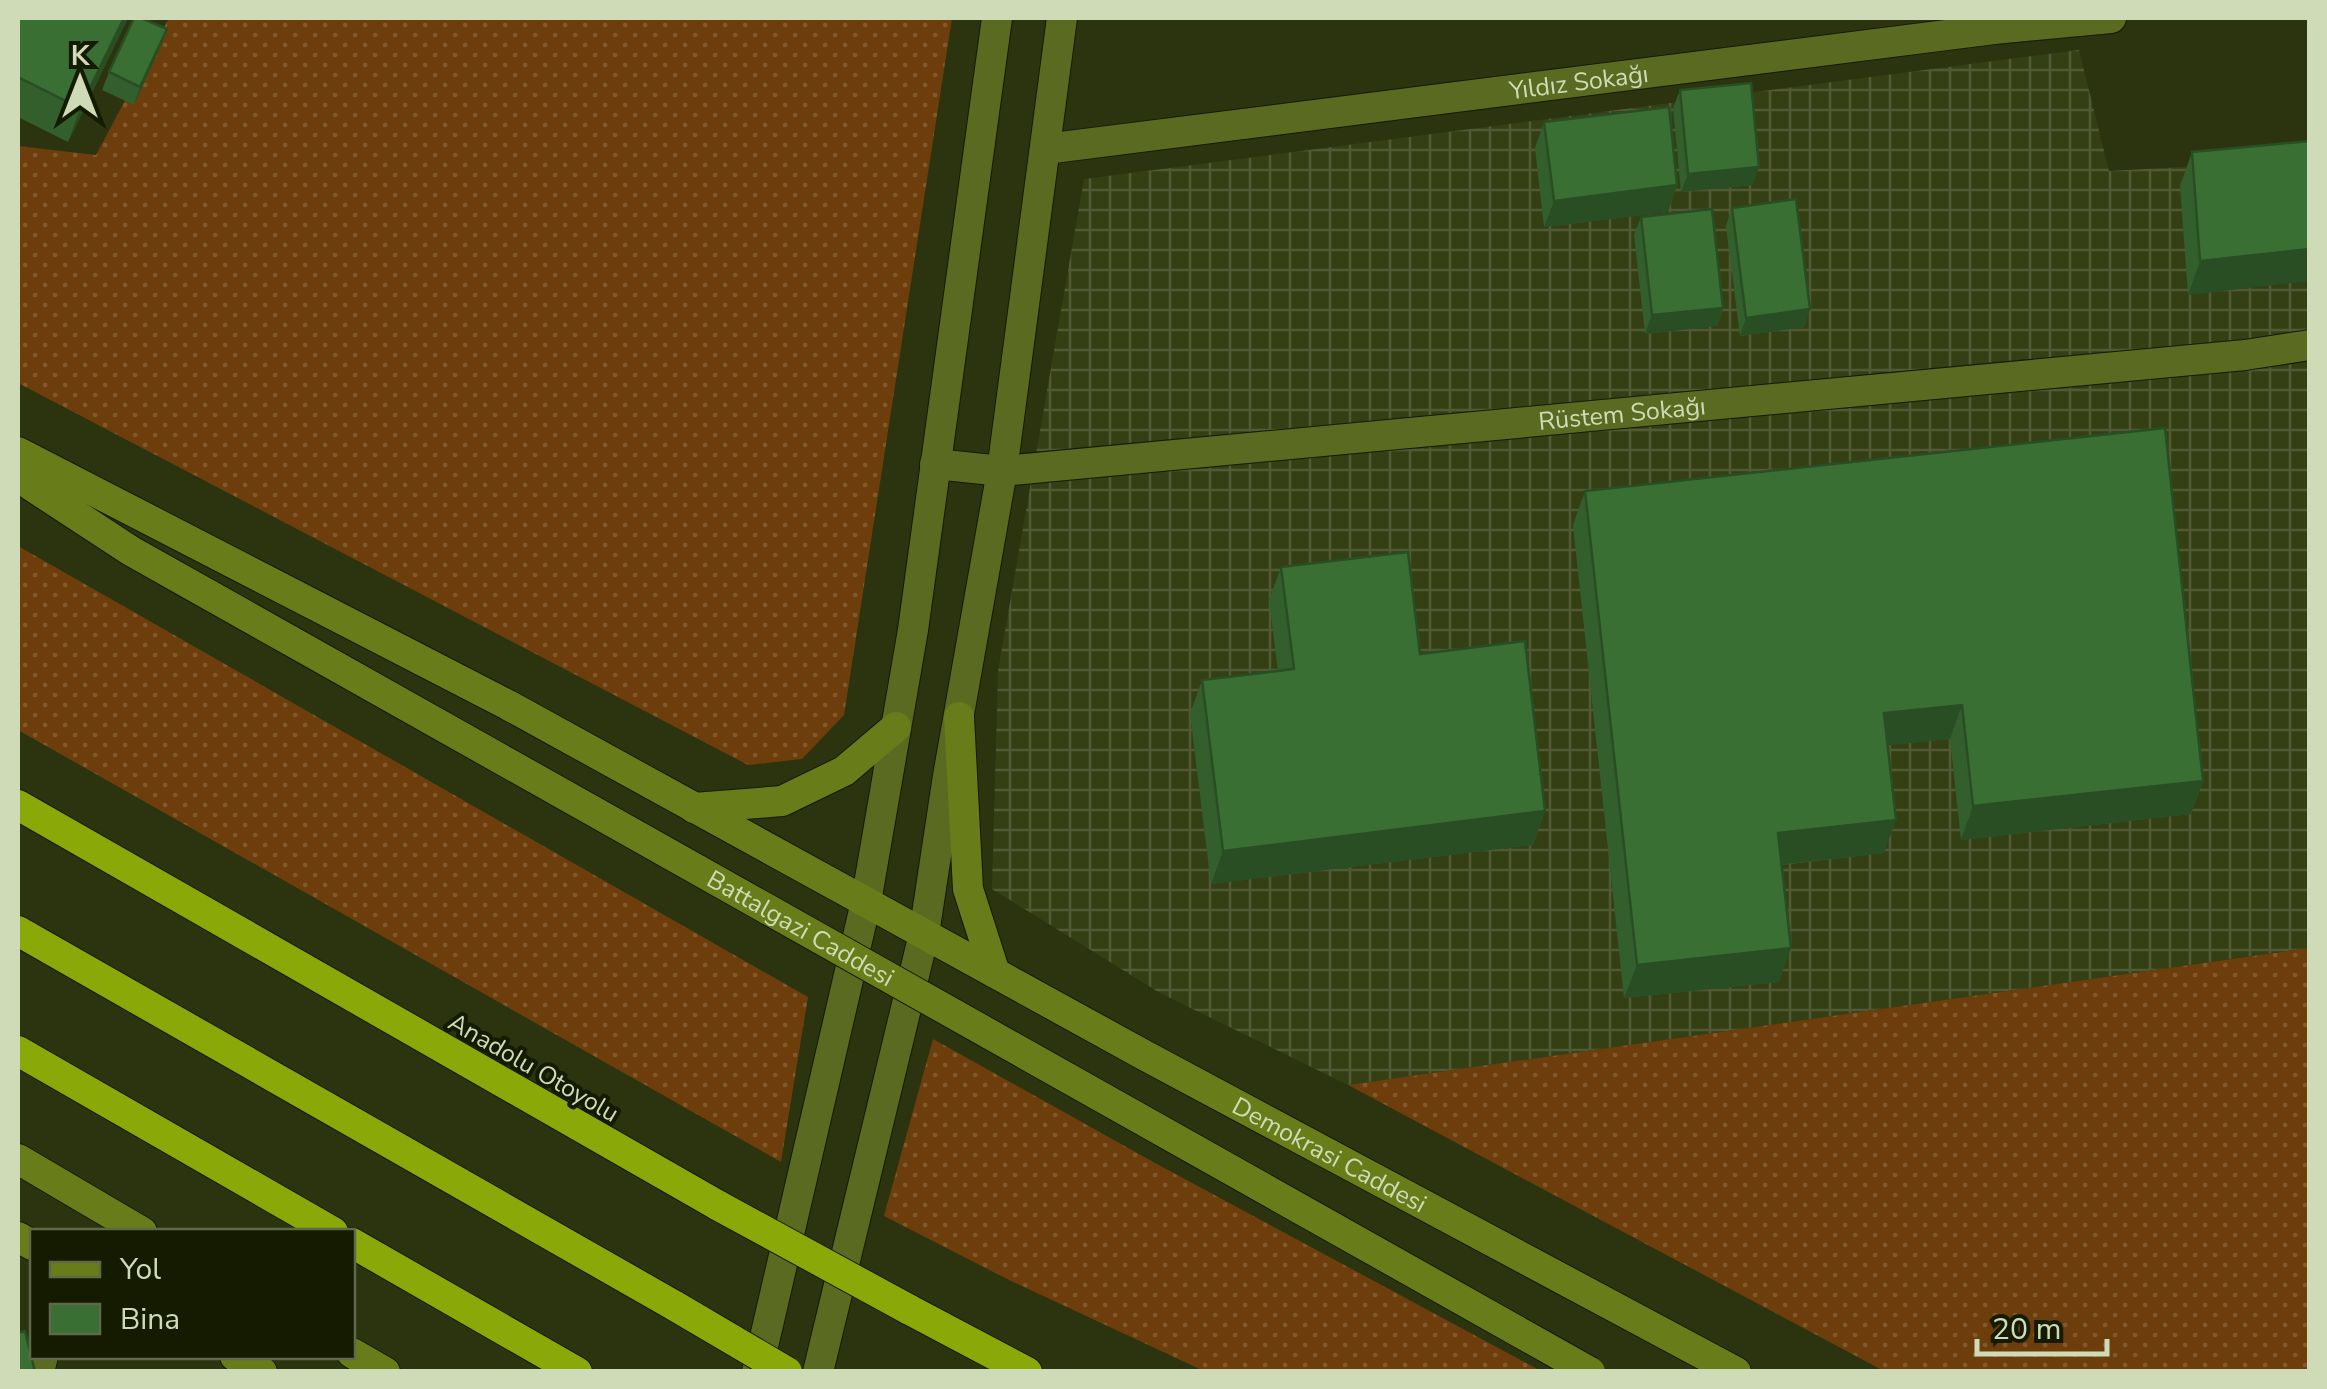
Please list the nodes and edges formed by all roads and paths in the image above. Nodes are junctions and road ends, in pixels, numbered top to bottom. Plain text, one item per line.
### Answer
1 (996, 18) edge
2 (1062, 18) edge
3 (2111, 18) edge
4 (1045, 149) junction
5 (2310, 345) edge
6 (18, 452) edge
7 (934, 464) junction
8 (1002, 471) junction
9 (18, 478) edge
10 (958, 717) junction
11 (896, 727) junction
12 (18, 805) edge
13 (694, 808) junction
14 (866, 902) junction
15 (18, 931) edge
16 (924, 934) junction
17 (995, 973) junction
18 (18, 1051) edge
19 (18, 1159) edge
20 (137, 1229) edge
21 (328, 1229) edge
22 (355, 1245) edge
23 (355, 1355) edge
24 (240, 1359) edge
25 (262, 1372) edge
26 (385, 1372) edge
27 (577, 1372) edge
28 (757, 1372) edge
29 (787, 1372) edge
30 (818, 1372) edge
31 (1027, 1372) edge
32 (1590, 1372) edge
33 (1736, 1372) edge

1 - 7 street
2 - 4 street
3 - 4 street, Yıldız Sokağı
4 - 8 street
5 - 8 street, Rüstem Sokağı
6 - 13 main road
7 - 8 street, Rüstem Sokağı
7 - 11 street
8 - 10 street
9 - 32 main road, Battalgazi Caddesi, bridge
10 - 16 street
10 - 17 main road
11 - 13 main road
11 - 14 street
12 - 31 highway, Anadolu Otoyolu, bridge
13 - 14 main road
14 - 16 main road
14 - 28 street
15 - 29 highway, bridge
16 - 17 main road, Demokrasi Caddesi
16 - 30 street
17 - 33 main road, Demokrasi Caddesi
18 - 21 highway
19 - 20 main road
22 - 27 highway
23 - 26 main road
24 - 25 main road

